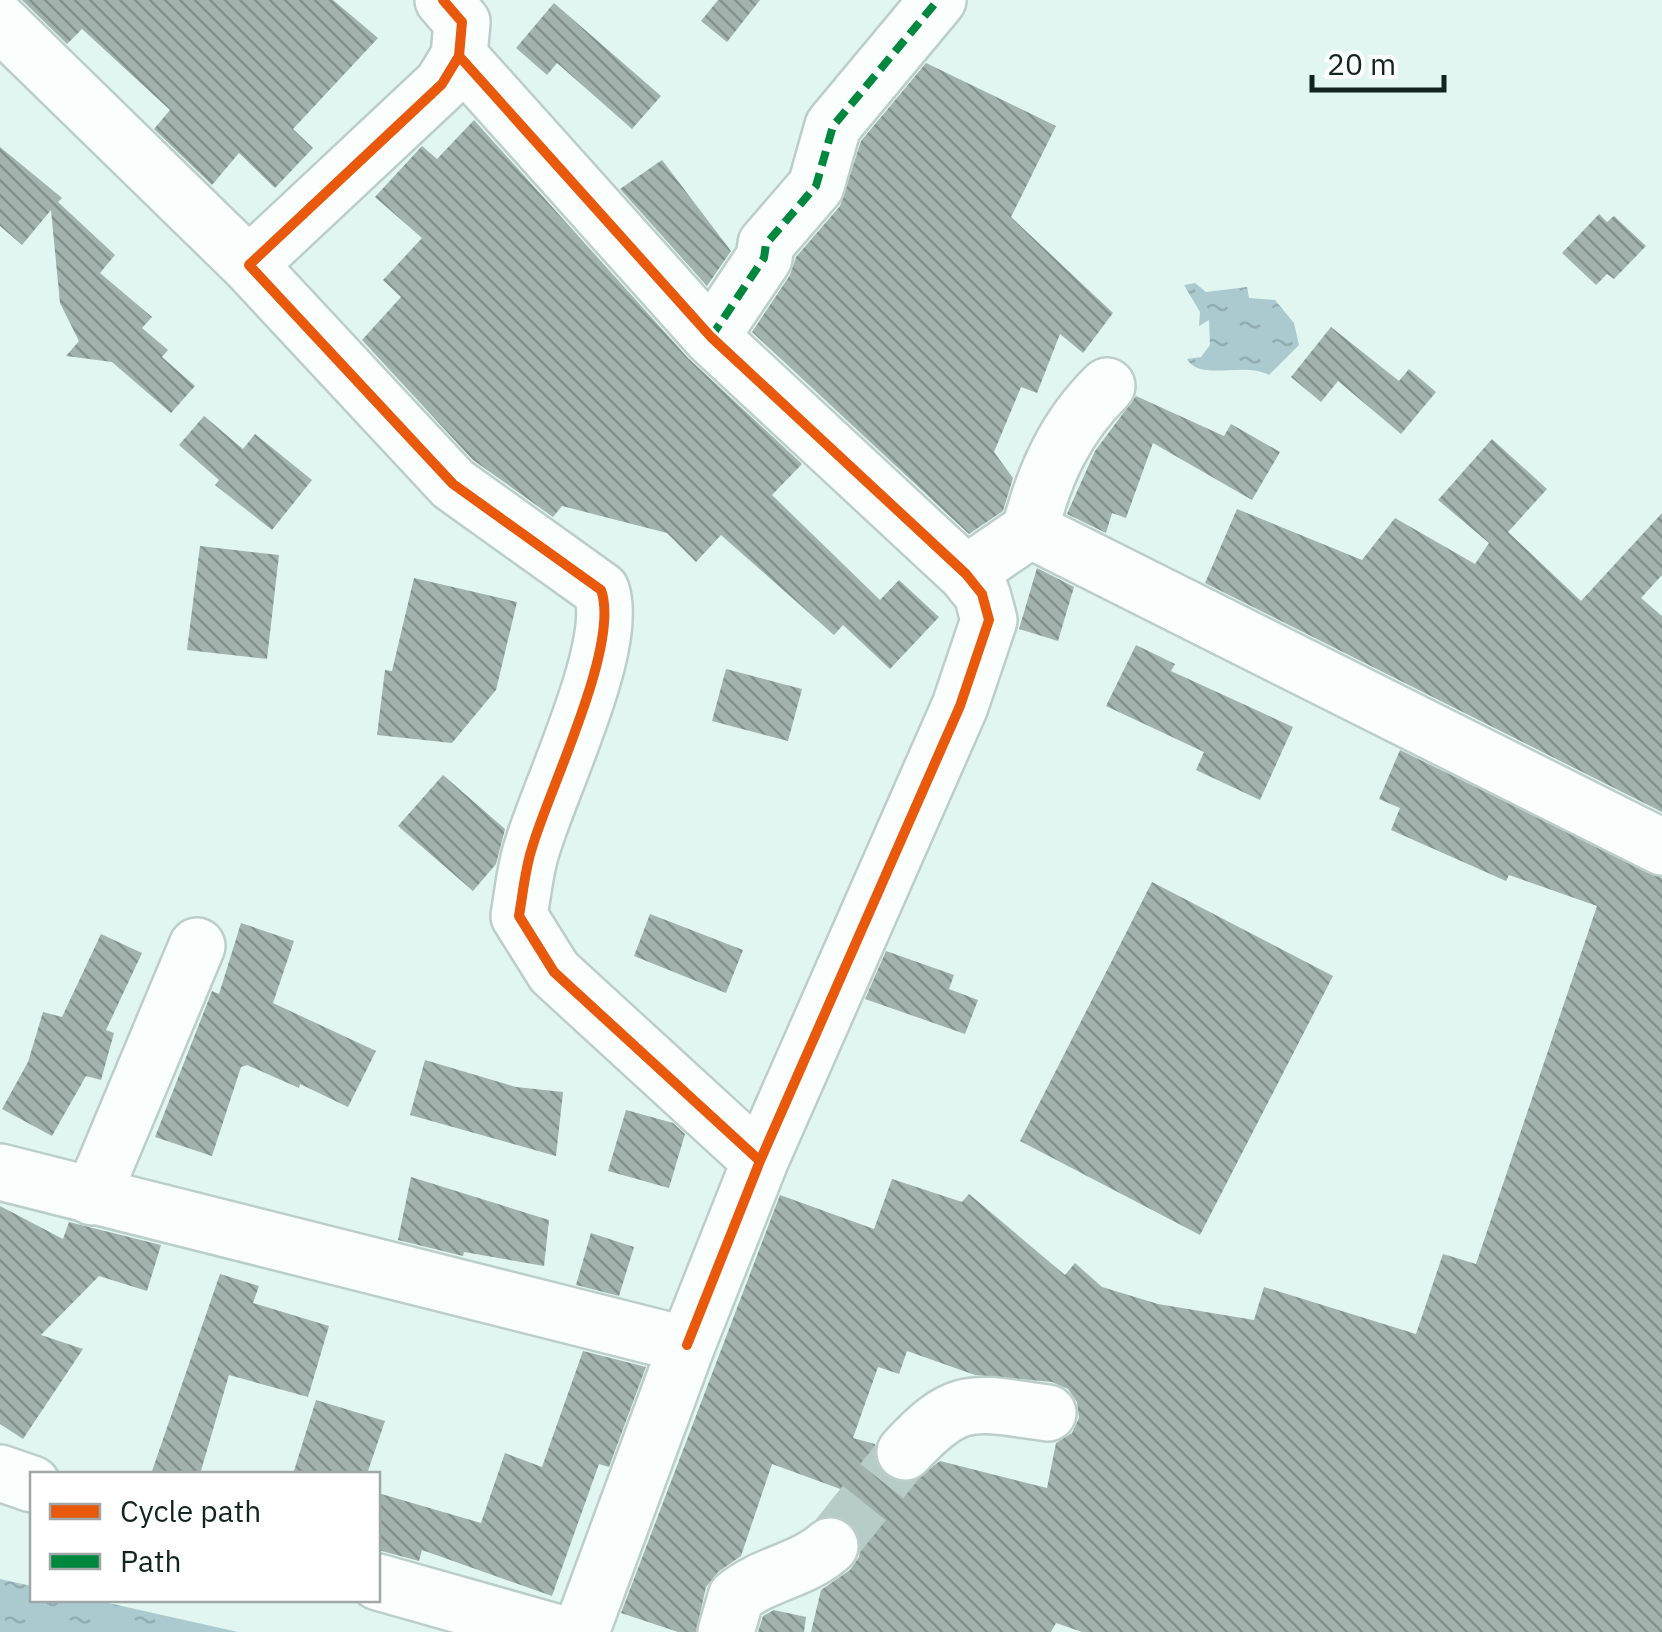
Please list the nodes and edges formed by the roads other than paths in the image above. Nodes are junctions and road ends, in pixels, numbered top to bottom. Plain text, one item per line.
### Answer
1 (443, 0) edge
2 (938, 0) edge
3 (0, 22) edge
4 (460, 56) junction
5 (249, 266) junction
6 (711, 337) junction
7 (1107, 386) dead end
8 (1030, 530) junction
9 (966, 574) junction
10 (1662, 847) edge
11 (197, 946) dead end
12 (760, 1160) junction
13 (0, 1172) edge
14 (92, 1197) junction
15 (687, 1345) junction
16 (1048, 1412) dead end
17 (905, 1452) tunnel mouth
18 (0, 1473) edge
19 (30, 1483) edge
20 (830, 1546) tunnel mouth
21 (380, 1583) edge
22 (555, 1632) edge
23 (581, 1632) edge
24 (726, 1632) edge

1 - 4 street
2 - 6 street
3 - 5 street
4 - 5 street
4 - 6 street
5 - 12 street
6 - 9 street
7 - 8 street
8 - 9 street
8 - 10 street
9 - 12 street
11 - 14 street
12 - 15 street
13 - 14 street
14 - 15 street
15 - 23 street
16 - 17 street
18 - 19 street
20 - 24 street
21 - 22 street

